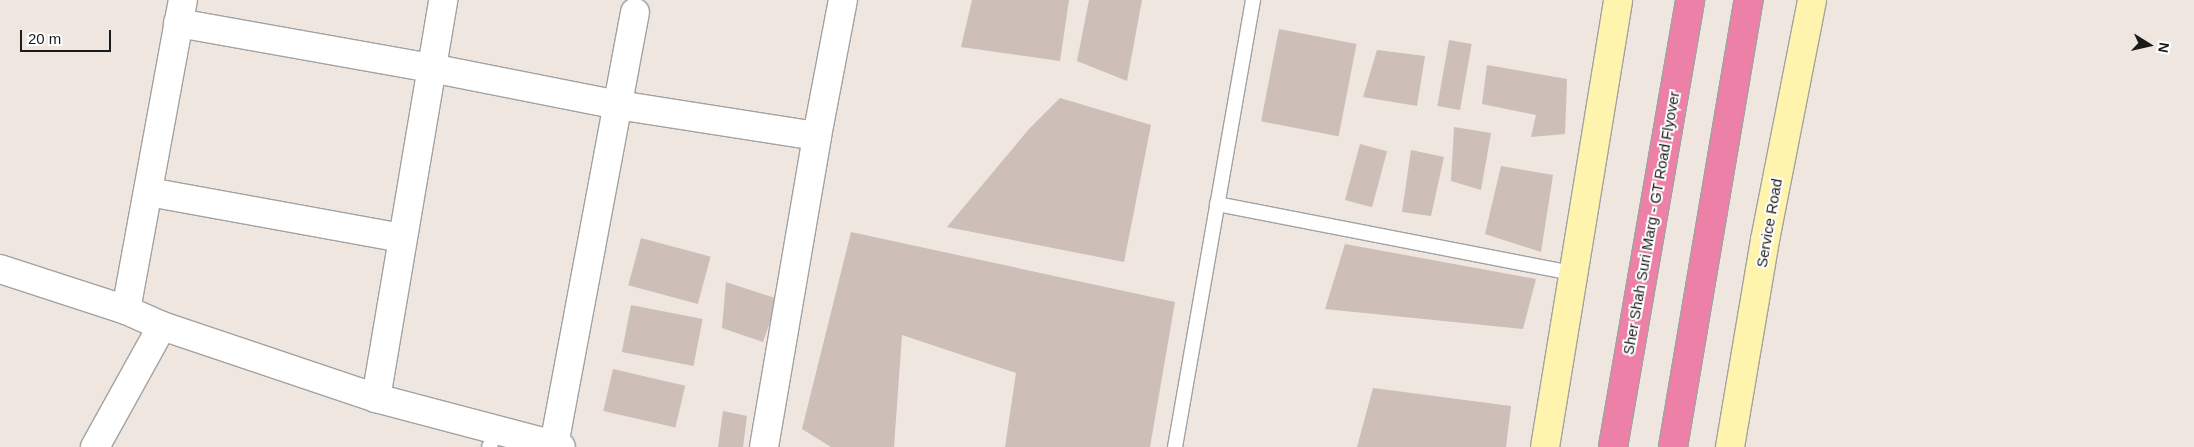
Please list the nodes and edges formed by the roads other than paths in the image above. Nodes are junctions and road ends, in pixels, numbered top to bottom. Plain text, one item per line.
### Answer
1 (443, 0) edge
2 (843, 0) edge
3 (1253, 0) edge
4 (1618, 0) edge
5 (1690, 0) edge
6 (1749, 0) edge
7 (1812, 0) edge
8 (181, 12) edge
9 (635, 12) dead end
10 (431, 68) junction
11 (618, 104) junction
12 (817, 136) junction
13 (149, 192) junction
14 (1217, 204) junction
15 (402, 238) junction
16 (1573, 272) junction
17 (2, 273) edge
18 (126, 310) junction
19 (162, 326) junction
20 (376, 398) junction
21 (493, 439) edge
22 (558, 446) edge
23 (95, 447) edge
24 (764, 447) edge
25 (1175, 447) edge
26 (1545, 447) edge
27 (1613, 447) edge
28 (1673, 447) edge
29 (1730, 447) edge

1 - 10 street
2 - 12 street
3 - 14 lane
4 - 16 street
5 - 27 highway, Sher Shah Suri Marg - GT Road Flyover
6 - 28 highway
7 - 29 street, Service Road
8 - 10 street
8 - 13 street
9 - 11 street
10 - 11 street
10 - 15 street
11 - 12 street
11 - 22 street
12 - 24 street
13 - 15 street
13 - 18 street
14 - 16 lane
14 - 25 lane
15 - 20 street
16 - 26 street
17 - 18 street
18 - 19 street
19 - 20 street
19 - 23 street
20 - 21 street
21 - 22 street

